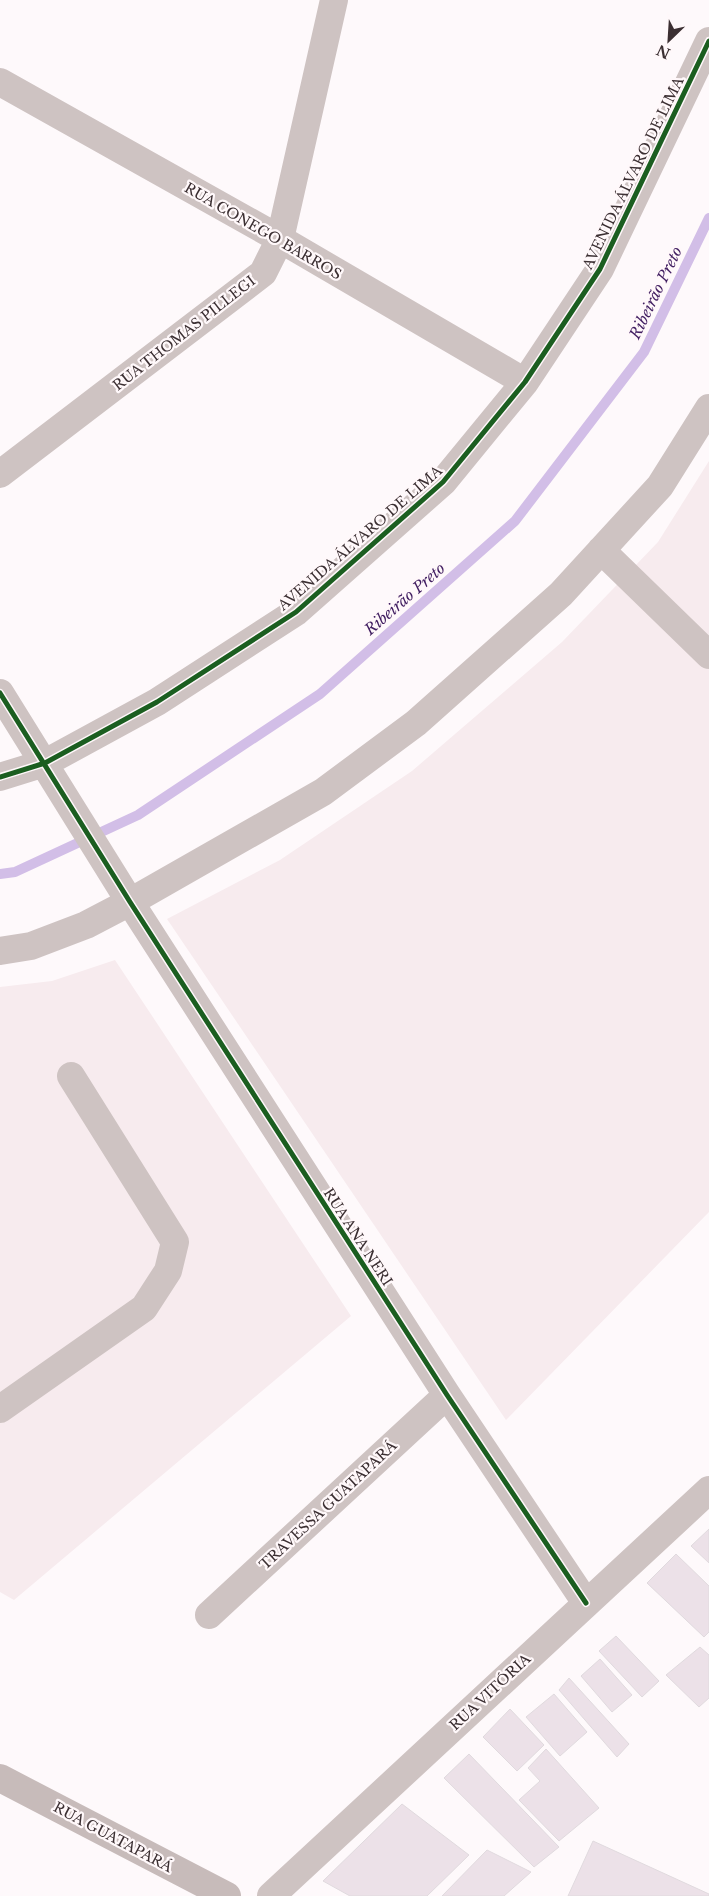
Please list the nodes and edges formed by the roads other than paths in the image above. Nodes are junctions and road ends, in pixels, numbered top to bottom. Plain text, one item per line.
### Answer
1 (334, 0) edge
2 (709, 41) edge
3 (0, 82) edge
4 (280, 239) junction
5 (525, 382) junction
6 (709, 408) edge
7 (0, 474) edge
8 (601, 550) junction
9 (709, 655) edge
10 (0, 692) edge
11 (45, 762) junction
12 (0, 777) edge
13 (123, 891) junction
14 (0, 951) edge
15 (71, 1076) dead end
16 (447, 1395) junction
17 (0, 1409) edge
18 (709, 1490) edge
19 (586, 1603) junction
20 (209, 1615) dead end
21 (0, 1778) edge
22 (227, 1896) edge
23 (271, 1896) edge

1 - 4 street, RUA THOMAS PILLEGI
2 - 5 street, AVENIDA ÁLVARO DE LIMA
3 - 4 street, RUA CONEGO BARROS
4 - 5 street, RUA CONEGO BARROS
4 - 7 street, RUA THOMAS PILLEGI
5 - 11 street, AVENIDA ÁLVARO DE LIMA
6 - 8 street
8 - 9 street
8 - 13 street
10 - 11 street, RUA ANA NERI
11 - 12 street, AVENIDA ÁLVARO DE LIMA
11 - 13 street, RUA ANA NERI
13 - 14 street
13 - 16 street, RUA ANA NERI
15 - 17 street
16 - 19 street, RUA ANA NERI
16 - 20 street, TRAVESSA GUATAPARÁ
18 - 19 street, RUA VITÓRIA
19 - 23 street, RUA VITÓRIA
21 - 22 main road, RUA GUATAPARÁ

